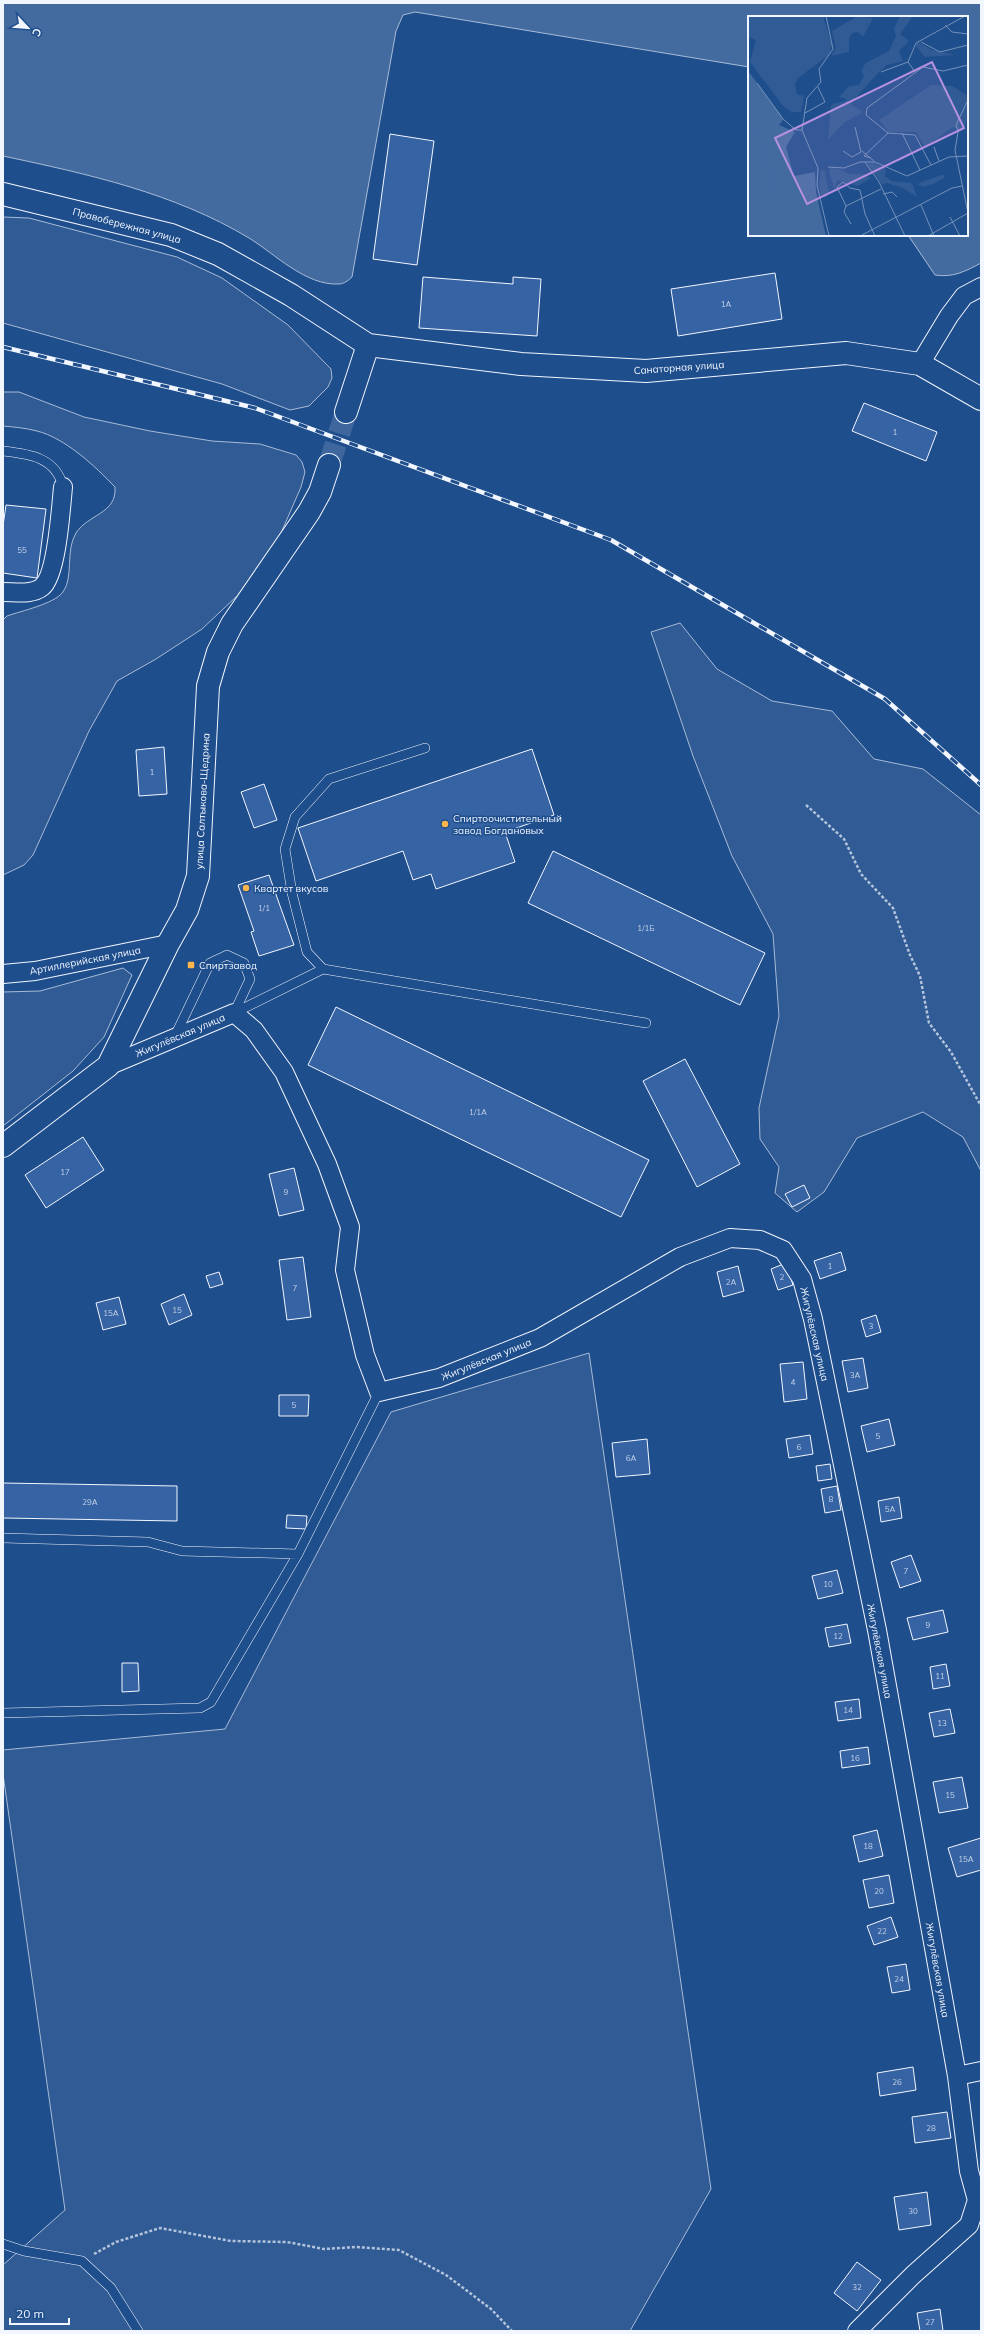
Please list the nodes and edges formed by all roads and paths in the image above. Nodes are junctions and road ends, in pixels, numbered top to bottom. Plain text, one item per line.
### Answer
1 (3, 194) edge
2 (981, 287) edge
3 (368, 345) junction
4 (920, 364) junction
5 (981, 399) edge
6 (346, 412) tunnel mouth
7 (3, 451) edge
8 (329, 465) tunnel mouth
9 (63, 487) joint
10 (3, 592) edge
11 (425, 748) dead end
12 (806, 805) dead end
13 (168, 944) junction
14 (323, 969) junction
15 (3, 974) edge
16 (234, 1012) junction
17 (646, 1023) dead end
18 (175, 1036) junction
19 (108, 1066) junction
20 (981, 1106) edge
21 (3, 1146) edge
22 (379, 1392) junction
23 (3, 1538) edge
24 (298, 1554) junction
25 (3, 1713) edge
26 (981, 2072) edge
27 (957, 2076) junction
28 (3, 2244) edge
29 (82, 2261) junction
30 (138, 2331) edge
31 (512, 2331) edge
32 (857, 2331) edge

1 - 3 main road, Правобережная улица
2 - 4 street
3 - 4 main road, Санаторная улица
3 - 6 main road
4 - 5 main road, Санаторная улица
7 - 9 lane
8 - 13 main road, улица Салтыкова-Щедрина
9 - 10 street
11 - 14 lane
12 - 20 path
13 - 15 street, Артиллерийская улица
13 - 19 main road, улица Салтыкова-Щедрина
14 - 16 lane
14 - 17 lane
16 - 18 street, Жигулёвская улица
16 - 18 lane
16 - 22 street, Жигулёвская улица
18 - 19 street, Жигулёвская улица
19 - 21 main road, улица Салтыкова-Щедрина
22 - 24 lane
22 - 27 street, Жигулёвская улица
23 - 24 lane
24 - 25 lane
26 - 27 street
27 - 32 street, Жигулёвская улица
28 - 29 lane
29 - 30 lane
29 - 31 path

